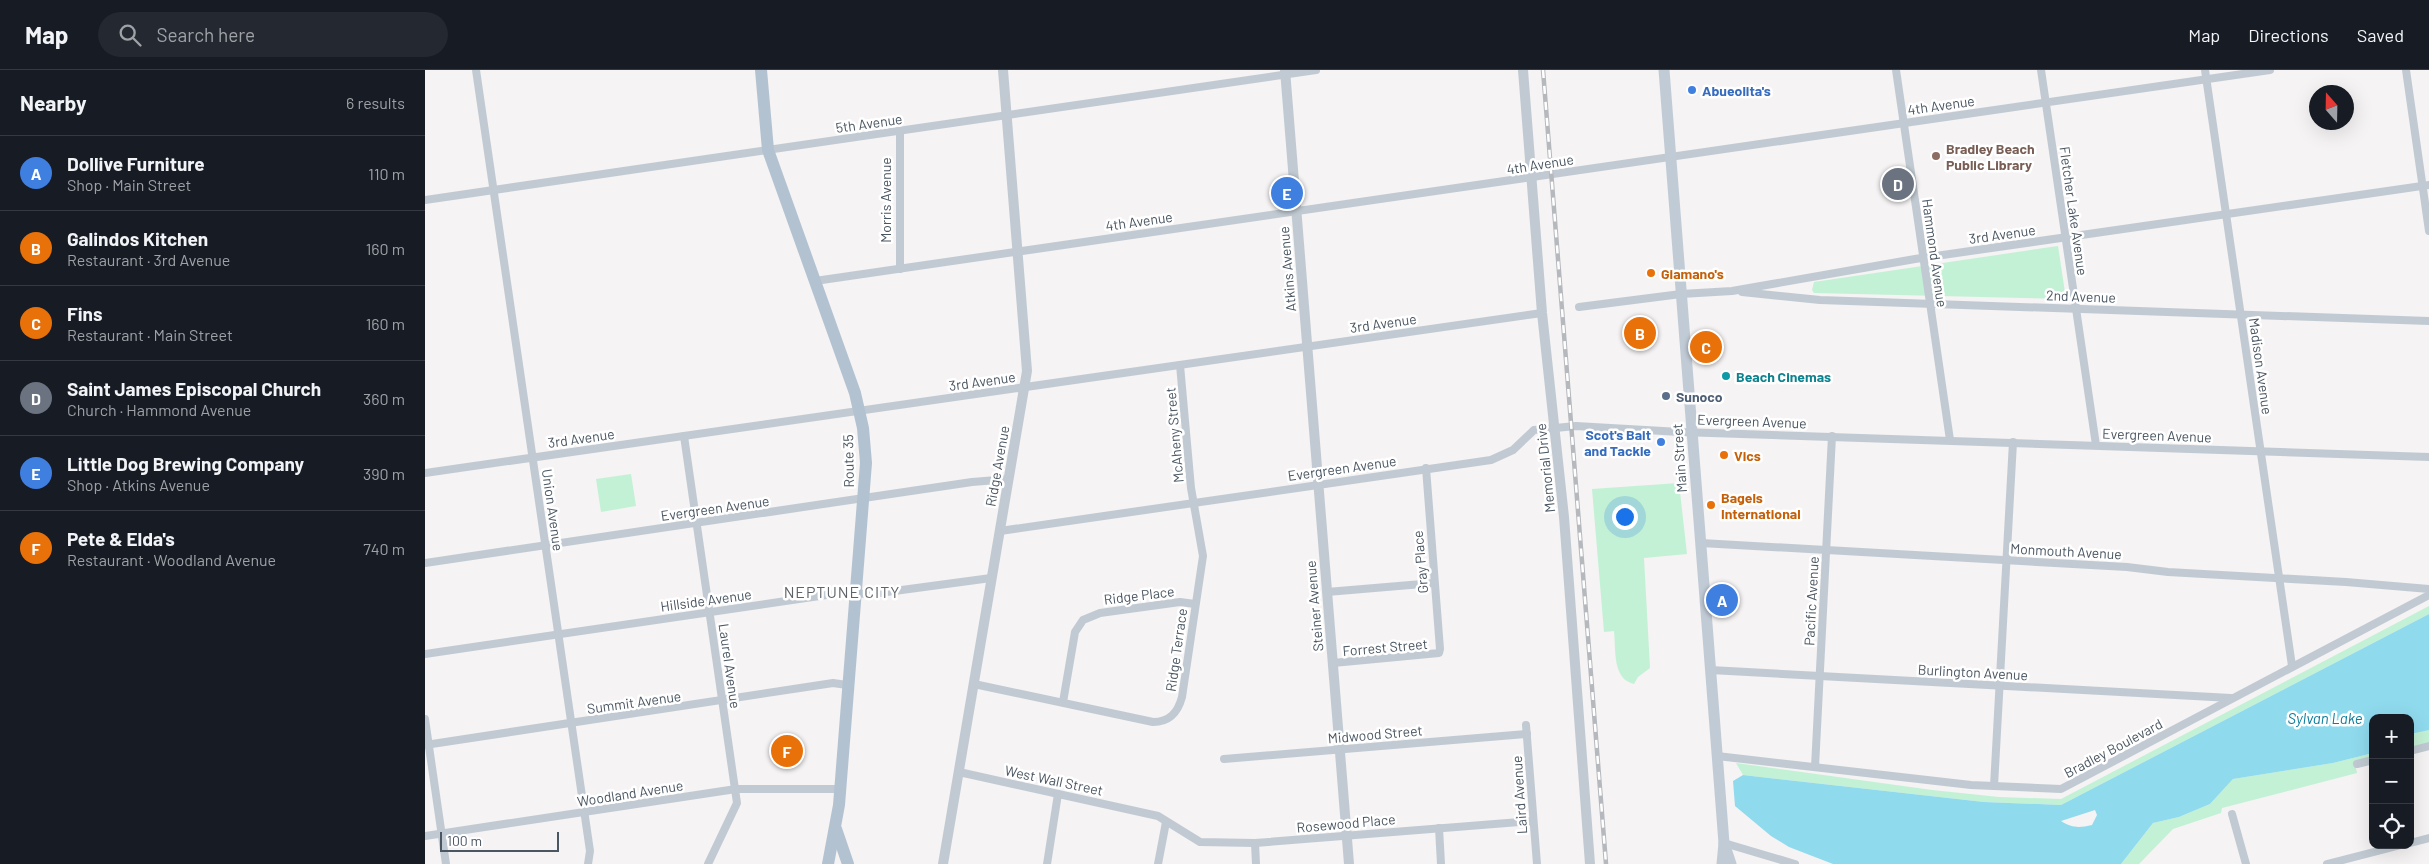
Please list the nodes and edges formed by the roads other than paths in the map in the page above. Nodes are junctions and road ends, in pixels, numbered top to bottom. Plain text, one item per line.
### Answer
1 (476, 70) edge
2 (761, 70) edge
3 (1003, 70) edge
4 (1316, 70) edge
5 (1523, 70) edge
6 (1664, 70) edge
7 (1895, 70) edge
8 (2041, 70) edge
9 (2205, 70) edge
10 (2270, 70) edge
11 (2406, 70) edge
12 (1285, 72) edge
13 (2206, 79) junction
14 (2045, 102) junction
15 (1006, 115) junction
16 (1903, 123) junction
17 (900, 131) junction
18 (768, 150) junction
19 (1671, 157) junction
20 (1532, 178) junction
21 (2426, 186) edge
22 (493, 190) junction
23 (425, 200) edge
24 (1297, 211) junction
25 (2226, 214) junction
26 (2429, 231) edge
27 (2065, 237) junction
28 (1017, 252) junction
29 (1923, 258) junction
30 (900, 269) junction
31 (815, 281) junction
32 (1732, 291) junction
33 (1681, 294) junction
34 (1930, 304) junction
35 (1579, 307) dead end
36 (2076, 309) junction
37 (1542, 313) junction
38 (2241, 314) junction
39 (2429, 321) edge
40 (1307, 346) junction
41 (1181, 365) junction
42 (1025, 387) junction
43 (859, 411) junction
44 (1554, 427) junction
45 (1692, 432) junction
46 (684, 436) junction
47 (1832, 436) junction
48 (1949, 440) junction
49 (2013, 442) junction
50 (2096, 446) junction
51 (2261, 452) junction
52 (2429, 457) edge
53 (532, 458) junction
54 (1426, 468) junction
55 (425, 473) edge
56 (1009, 479) junction
57 (1318, 485) junction
58 (863, 499) junction
59 (1194, 503) junction
60 (697, 524) junction
61 (1000, 531) junction
62 (1701, 544) junction
63 (545, 545) junction
64 (1826, 551) junction
65 (2006, 560) junction
66 (425, 563) edge
67 (991, 578) junction
68 (2280, 578) junction
69 (1434, 583) junction
70 (2429, 589) edge
71 (1327, 592) junction
72 (855, 594) junction
73 (2429, 595) edge
74 (1195, 604) junction
75 (710, 613) junction
76 (558, 634) junction
77 (425, 654) edge
78 (1439, 654) joint
79 (1333, 663) junction
80 (2292, 666) junction
81 (1710, 670) junction
82 (1820, 675) junction
83 (847, 684) junction
84 (974, 684) junction
85 (1999, 686) junction
86 (2233, 698) junction
87 (723, 701) junction
88 (1063, 702) junction
89 (425, 719) edge
90 (571, 724) junction
91 (1526, 724) dead end
92 (1527, 734) junction
93 (427, 745) edge
94 (2429, 746) edge
95 (1340, 749) junction
96 (2414, 749) edge
97 (1717, 756) junction
98 (1224, 759) dead end
99 (2369, 761) edge
100 (2357, 764) dead end
101 (1815, 767) junction
102 (959, 772) junction
103 (1994, 786) junction
104 (736, 789) junction
105 (840, 789) junction
106 (1058, 794) junction
107 (584, 813) junction
108 (2232, 814) dead end
109 (1533, 821) junction
110 (1166, 822) junction
111 (1439, 828) junction
112 (836, 829) junction
113 (442, 834) junction
114 (425, 836) edge
115 (1347, 836) junction
116 (2429, 838) edge
117 (2414, 842) edge
118 (1255, 843) junction
119 (1724, 843) junction
120 (2385, 849) edge
121 (446, 864) edge
122 (588, 864) edge
123 (708, 864) edge
124 (828, 864) edge
125 (847, 864) edge
126 (943, 864) edge
127 (1047, 864) edge
128 (1158, 864) edge
129 (1256, 864) edge
130 (1349, 864) edge
131 (1441, 864) edge
132 (1537, 864) edge
133 (1590, 864) edge
134 (1722, 864) edge
135 (1731, 864) edge
136 (1795, 864) edge
137 (2246, 864) edge
138 (2327, 864) edge

1 - 22 street, Union Avenue
2 - 18 main road, Route 35
3 - 15 street, Ridge Avenue
4 - 12 street, 5th Avenue
5 - 20 street, Memorial Drive
6 - 19 main road, Main Street
7 - 16 street, Hammond Avenue
8 - 14 street, Fletcher Lake Avenue
9 - 13 street, Madison Avenue
10 - 13 street, 4th Avenue
11 - 21 street
12 - 15 street, 5th Avenue
12 - 24 street, Atkins Avenue
13 - 14 street, 4th Avenue
13 - 25 street, Madison Avenue
14 - 16 street, 4th Avenue
14 - 27 street, Fletcher Lake Avenue
15 - 17 street, 5th Avenue
15 - 28 street, Ridge Avenue
16 - 19 street, 4th Avenue
16 - 29 street, Hammond Avenue
17 - 18 street, 5th Avenue
17 - 30 street, Morris Avenue
18 - 22 street, 5th Avenue
18 - 31 main road, Route 35
19 - 20 street, 4th Avenue
19 - 33 main road, Main Street
20 - 24 street, 4th Avenue
20 - 37 street, Memorial Drive
21 - 25 street, 3rd Avenue
21 - 26 street
22 - 23 street, 5th Avenue
22 - 53 street, Union Avenue
24 - 28 street, 4th Avenue
24 - 40 street, Atkins Avenue
25 - 27 street, 3rd Avenue
25 - 38 street, Madison Avenue
27 - 29 street, 3rd Avenue
27 - 36 street, Fletcher Lake Avenue
28 - 30 street, 4th Avenue
28 - 42 street, Ridge Avenue
29 - 32 street, 3rd Avenue
29 - 34 street, Hammond Avenue
30 - 31 street, 4th Avenue
31 - 43 main road, Route 35
32 - 33 street, 3rd Avenue
32 - 34 street, 2nd Avenue
33 - 35 street, 3rd Avenue
33 - 45 main road, Main Street
34 - 36 street, 2nd Avenue
34 - 48 street, Hammond Avenue
36 - 38 street, 2nd Avenue
36 - 50 street, Fletcher Lake Avenue
37 - 40 street, 3rd Avenue
37 - 44 street, Memorial Drive
38 - 39 street, 2nd Avenue
38 - 51 street, Madison Avenue
40 - 41 street, 3rd Avenue
40 - 57 street, Steiner Avenue
41 - 42 street, 3rd Avenue
41 - 59 street, McAheny Street
42 - 43 street, 3rd Avenue
42 - 56 street, Ridge Avenue
43 - 46 street, 3rd Avenue
43 - 58 main road, Route 35
44 - 45 street, Evergreen Avenue
44 - 54 street, Evergreen Avenue
44 - 133 street, Memorial Drive
45 - 47 street, Evergreen Avenue
45 - 62 main road, Main Street
46 - 53 street, 3rd Avenue
46 - 60 street, Laurel Avenue
47 - 48 street, Evergreen Avenue
47 - 64 street, Pacific Avenue
48 - 49 street, Evergreen Avenue
49 - 50 street, Evergreen Avenue
49 - 65 street
50 - 51 street, Evergreen Avenue
51 - 52 street, Evergreen Avenue
51 - 68 street, Madison Avenue
53 - 55 street, 3rd Avenue
53 - 63 street, Union Avenue
54 - 57 street, Evergreen Avenue
54 - 69 street, Gray Place
56 - 58 street, Evergreen Avenue
56 - 61 street, Ridge Avenue
57 - 59 street, Evergreen Avenue
57 - 71 street, Steiner Avenue
58 - 60 street, Evergreen Avenue
58 - 72 main road, Route 35
59 - 61 street, Evergreen Avenue
59 - 74 street, Ridge Terrace
60 - 63 street, Evergreen Avenue
60 - 75 street, Laurel Avenue
61 - 67 street, Ridge Avenue
62 - 64 street, Monmouth Avenue
62 - 81 main road, Main Street
63 - 66 street, Evergreen Avenue
63 - 76 street, Union Avenue
64 - 65 street, Monmouth Avenue
64 - 82 street, Pacific Avenue
65 - 68 street, Monmouth Avenue
65 - 85 street
67 - 72 street, Hillside Avenue
67 - 84 street, Ridge Avenue
68 - 70 street, Monmouth Avenue
68 - 80 street, Madison Avenue
69 - 71 street
69 - 78 street, Gray Place
71 - 79 street, Steiner Avenue
72 - 75 street, Hillside Avenue
72 - 83 main road, Route 35
73 - 80 street, Bradley Boulevard
74 - 88 street, Ridge Place
74 - 88 street, Ridge Terrace
75 - 76 street, Hillside Avenue
75 - 87 street, Laurel Avenue
76 - 77 street, Hillside Avenue
76 - 90 street, Union Avenue
78 - 79 street, Forrest Street
79 - 95 street, Steiner Avenue
80 - 86 street, Bradley Boulevard
81 - 82 street, Burlington Avenue
81 - 97 main road, Main Street
82 - 85 street, Burlington Avenue
82 - 101 street, Pacific Avenue
83 - 87 street, Summit Avenue
83 - 105 main road, Route 35
84 - 88 street, Ridge Terrace
84 - 102 street, Ridge Avenue
85 - 86 street, Burlington Avenue
85 - 103 street
86 - 103 street, Bradley Boulevard
87 - 90 street, Summit Avenue
87 - 104 street, Laurel Avenue
89 - 93 street
90 - 93 street, Summit Avenue
90 - 107 street, Union Avenue
91 - 92 street, Laird Avenue
92 - 95 street, Midwood Street
92 - 109 street, Laird Avenue
93 - 113 street
94 - 96 street
95 - 98 street, Midwood Street
95 - 115 street, Steiner Avenue
97 - 101 street, Bradley Boulevard
97 - 119 main road, Main Street
99 - 100 street
101 - 103 street, Bradley Boulevard
102 - 106 street, West Wall Street
102 - 126 street, Ridge Avenue
104 - 105 street, Woodland Avenue
104 - 107 street, Woodland Avenue
104 - 123 street, Laurel Avenue
105 - 112 main road, Route 35
106 - 110 street, West Wall Street
106 - 127 street
107 - 113 street, Woodland Avenue
107 - 122 street, Union Avenue
108 - 137 street
109 - 111 street, Rosewood Place
109 - 132 street, Laird Avenue
110 - 118 street, Rosewood Place
110 - 128 street
111 - 115 street, Rosewood Place
111 - 131 street
112 - 124 main road
112 - 125 main road, Route 35
113 - 114 street, Woodland Avenue
113 - 121 street
115 - 118 street, Rosewood Place
115 - 130 street, Steiner Avenue
116 - 117 street
118 - 129 street
119 - 134 main road, Main Street
119 - 135 main road, Main Street
119 - 136 street
120 - 138 street

